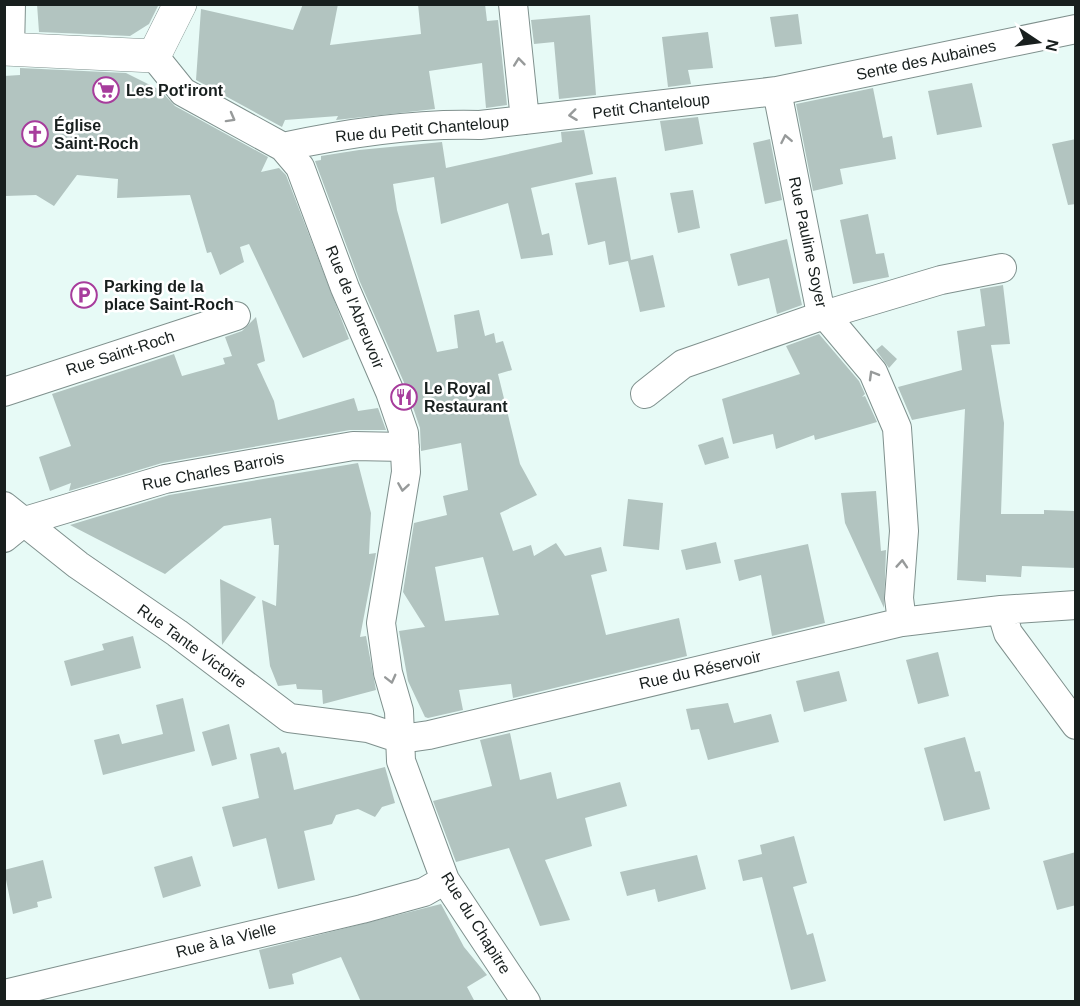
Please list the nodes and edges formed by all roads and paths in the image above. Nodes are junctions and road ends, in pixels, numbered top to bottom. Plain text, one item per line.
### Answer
1 (11, 4) edge
2 (180, 4) edge
3 (513, 4) edge
4 (1076, 29) edge
5 (7, 50) edge
6 (154, 56) junction
7 (777, 91) junction
8 (525, 120) junction
9 (283, 147) junction
10 (1002, 268) dead end
11 (236, 315) dead end
12 (824, 315) junction
13 (4, 392) edge
14 (645, 394) dead end
15 (405, 447) junction
16 (12, 521) edge
17 (1076, 605) edge
18 (1000, 610) junction
19 (902, 622) junction
20 (1076, 725) edge
21 (401, 739) junction
22 (445, 880) junction
23 (4, 994) edge
24 (526, 1002) edge

1 - 5 street
2 - 6 main road
8 -> 3 street
4 - 7 street, Sente des Aubaines
5 - 6 main road
6 -> 9 street, Rue de l'Abreuvoir
7 -> 8 street, Petit Chanteloup
12 -> 7 street, Rue Pauline Soyer
8 - 9 street, Rue du Petit Chanteloup
9 - 15 street, Rue de l'Abreuvoir
10 - 12 street
11 - 13 street, Rue Saint-Roch
12 - 14 street
19 -> 12 street, Rue Pauline Soyer
15 - 16 street, Rue Charles Barrois
15 -> 21 street, Rue de l'Abreuvoir
16 - 21 street, Rue Tante Victoire
17 - 18 street, Rue du Réservoir
18 - 19 street, Rue du Réservoir
18 - 20 street
19 - 21 street, Rue du Réservoir
21 - 22 street, Rue du Chapitre
22 - 23 street, Rue à la Vielle
22 - 24 street, Rue du Chapitre

